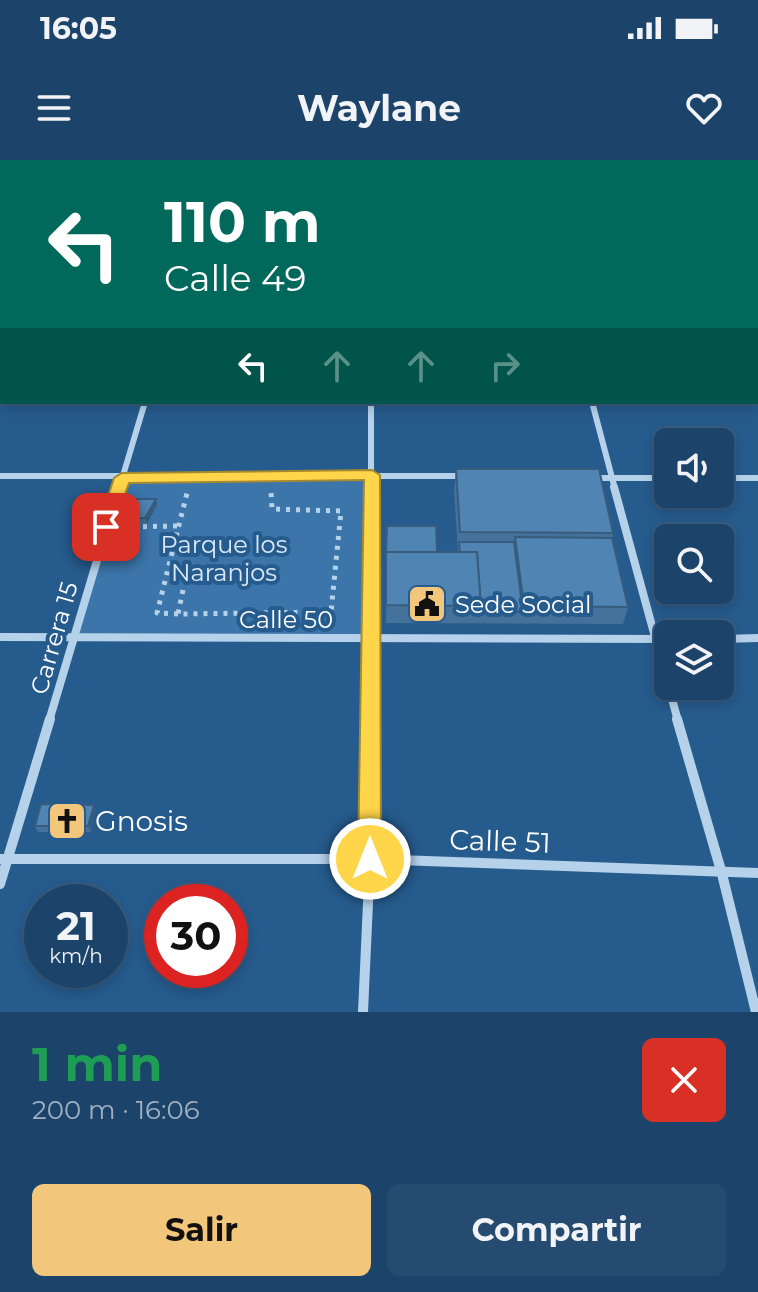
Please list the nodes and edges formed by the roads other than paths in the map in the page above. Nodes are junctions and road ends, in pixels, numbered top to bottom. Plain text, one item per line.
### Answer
1 (144, 404) edge
2 (371, 404) edge
3 (593, 404) edge
4 (372, 475) junction
5 (0, 476) edge
6 (478, 476) edge
7 (122, 478) junction
8 (584, 478) edge
9 (614, 478) junction
10 (654, 478) edge
11 (734, 478) edge
12 (758, 478) edge
13 (0, 637) edge
14 (75, 638) junction
15 (758, 638) edge
16 (654, 639) joint
17 (734, 639) edge
18 (370, 640) junction
19 (672, 700) edge
20 (4, 859) edge
21 (370, 859) junction
22 (758, 873) edge
23 (722, 874) junction
24 (0, 884) edge
25 (363, 1012) edge
26 (756, 1012) edge

1 - 7 street, Carrera 15
2 - 4 street
3 - 9 street
4 - 6 street
4 - 7 street
4 - 18 street
5 - 7 street
7 - 14 street, Carrera 15
8 - 9 street
9 - 10 street
9 - 16 street
11 - 12 street
13 - 14 street, Calle 50
14 - 18 street, Calle 50
14 - 20 street, Carrera 15
15 - 17 street
16 - 18 street, Calle 50
18 - 21 street
19 - 23 street
20 - 21 street, Calle 51
20 - 24 street, Carrera 15
21 - 23 street, Calle 51
21 - 25 street
22 - 23 street, Calle 51
23 - 26 street

